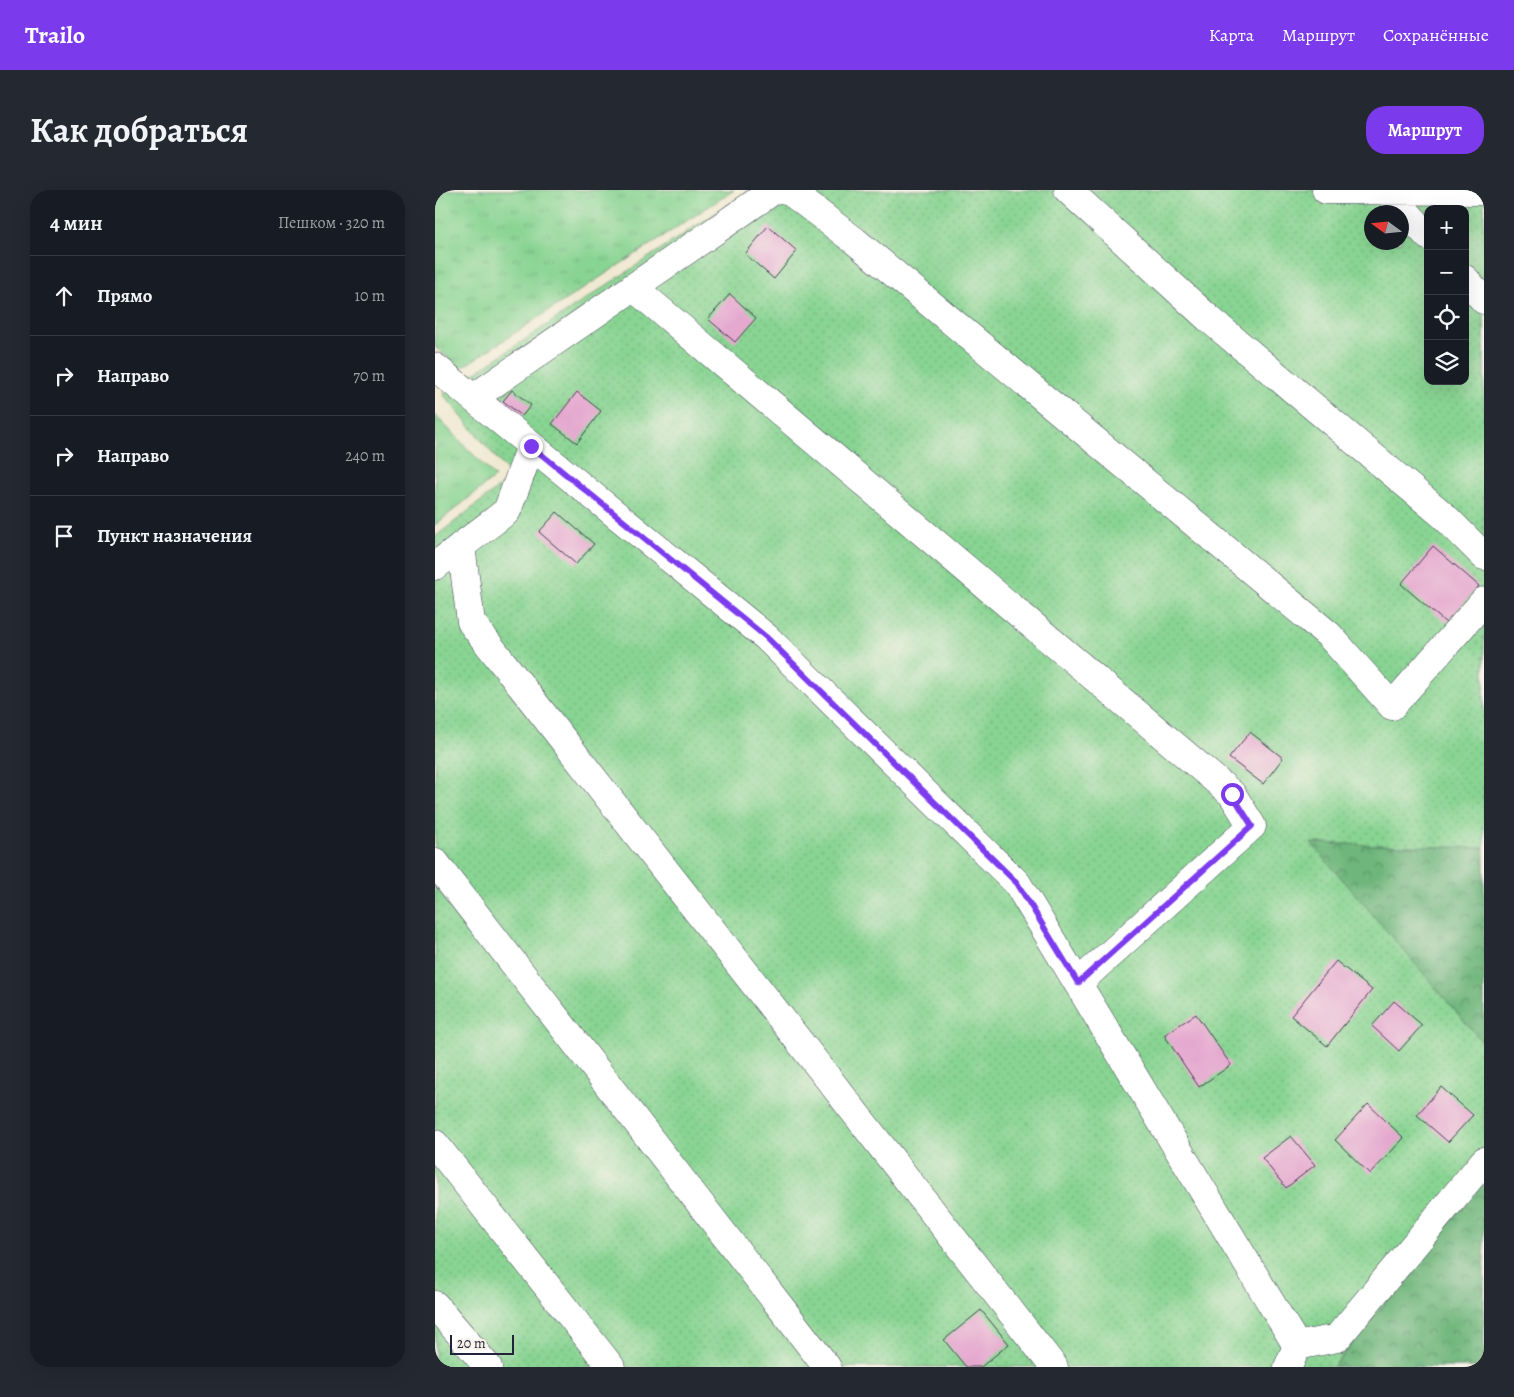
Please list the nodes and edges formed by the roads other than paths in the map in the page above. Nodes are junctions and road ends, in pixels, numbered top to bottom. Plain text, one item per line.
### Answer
1 (774, 190) edge
2 (787, 190) edge
3 (1067, 190) edge
4 (1326, 190) edge
5 (1387, 190) edge
6 (1484, 191) edge
7 (1424, 232) edge
8 (1469, 283) edge
9 (633, 288) junction
10 (1484, 300) edge
11 (435, 366) edge
12 (473, 398) junction
13 (531, 446) junction
14 (461, 546) junction
15 (1484, 556) edge
16 (435, 566) edge
17 (1484, 601) edge
18 (435, 862) edge
19 (1078, 983) junction
20 (435, 1144) edge
21 (1484, 1161) edge
22 (435, 1305) edge
23 (1292, 1356) edge
24 (488, 1367) edge
25 (611, 1367) edge
26 (827, 1367) edge
27 (1054, 1367) edge

1 - 9 street
2 - 17 street
3 - 15 street
4 - 5 street
5 - 6 street
5 - 7 street
8 - 10 street
9 - 12 street
9 - 19 street
11 - 12 street
12 - 13 street
13 - 14 street
13 - 19 street
14 - 16 street
14 - 27 street
18 - 26 street
19 - 23 street
20 - 25 street
21 - 23 street
22 - 24 street

